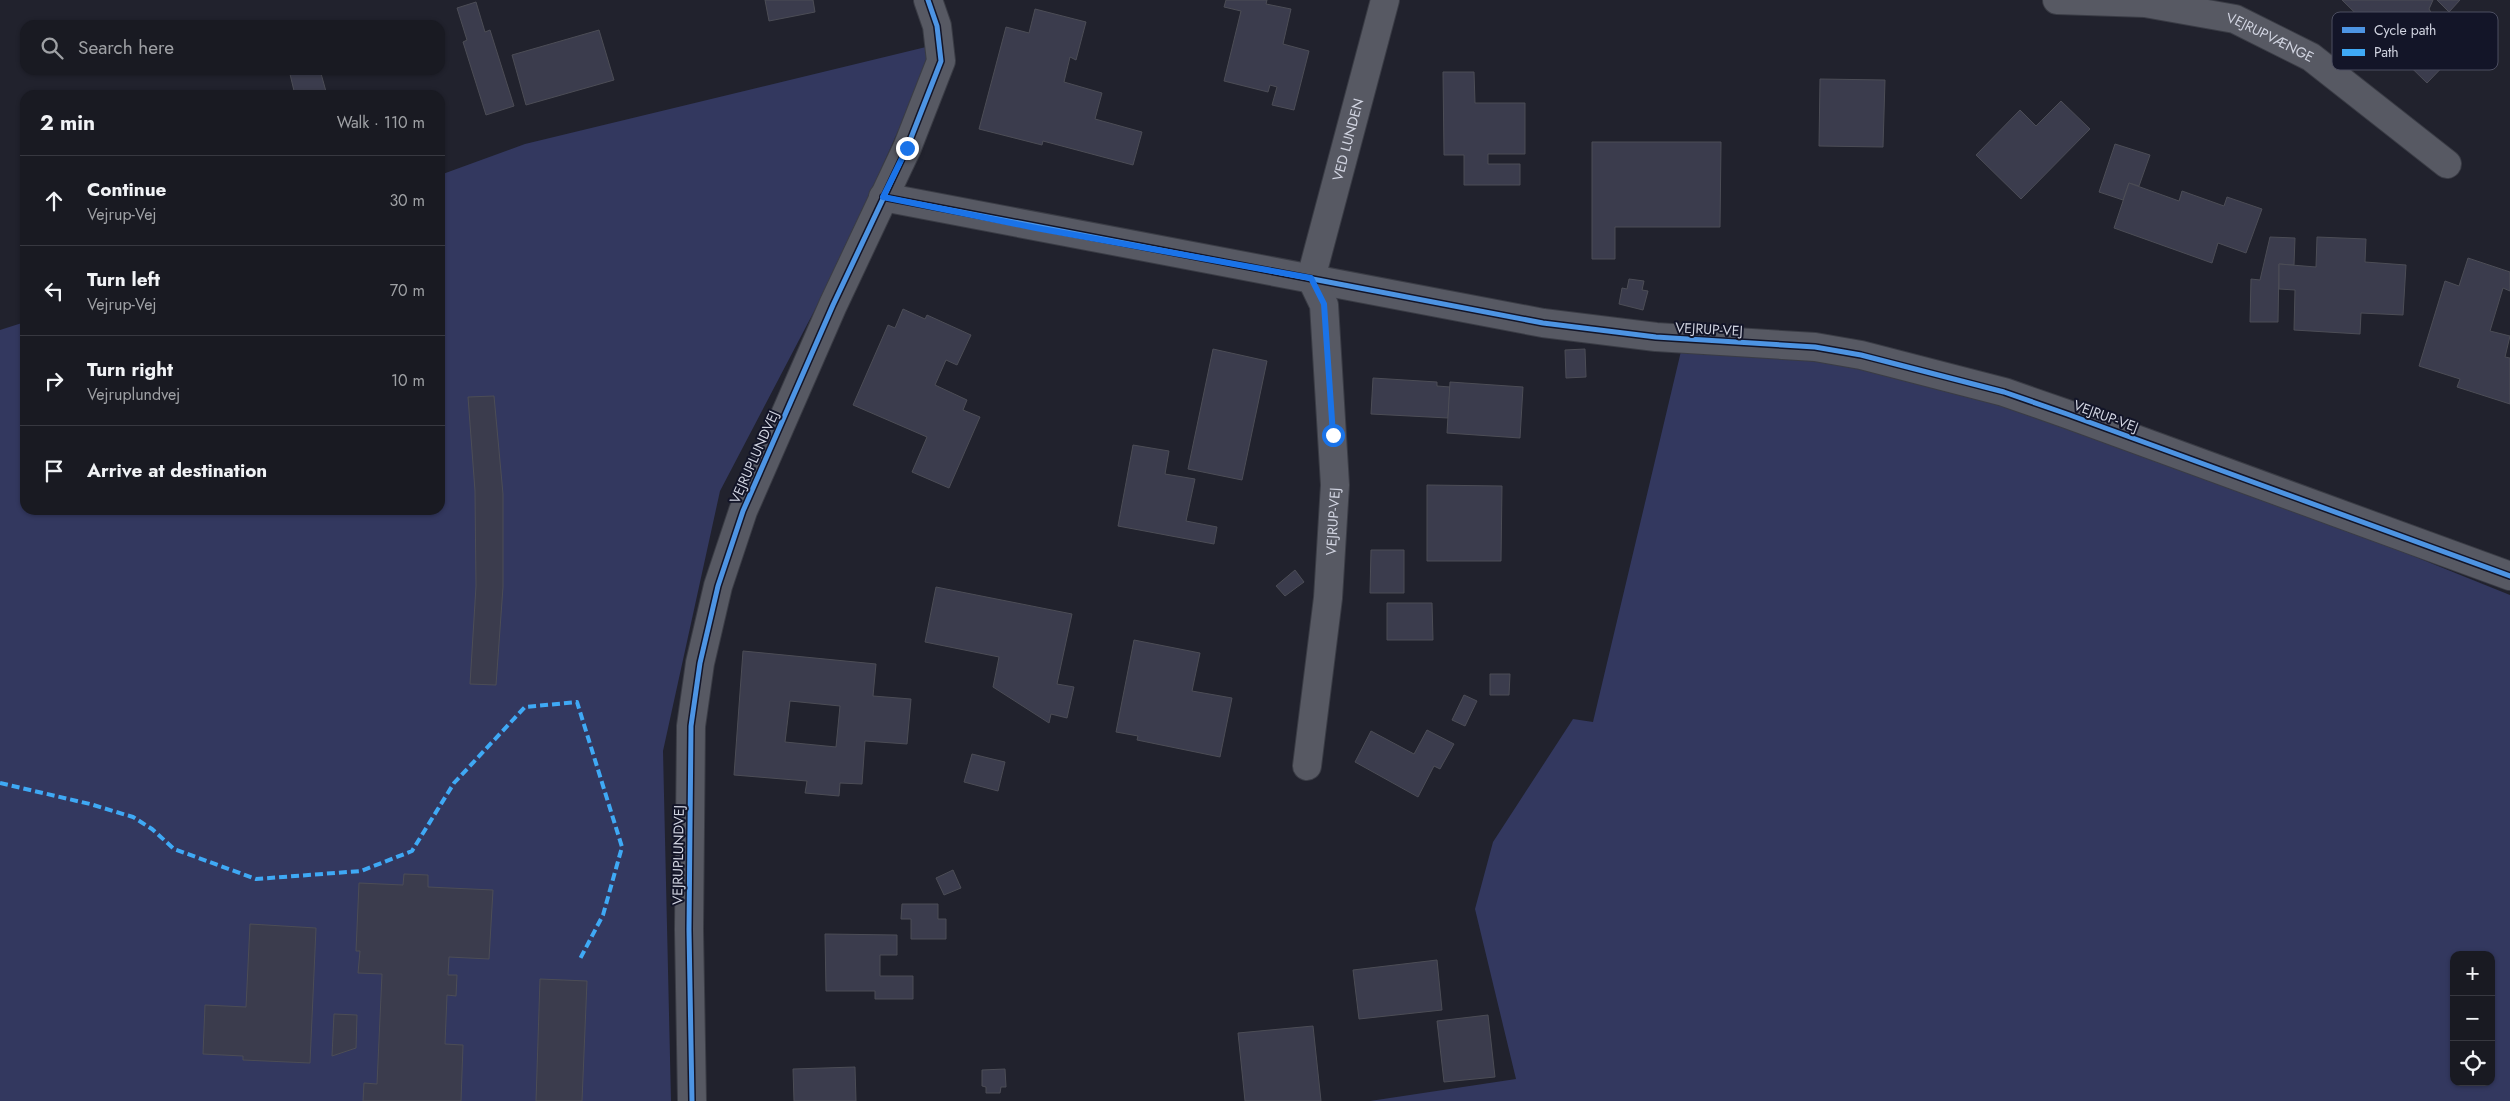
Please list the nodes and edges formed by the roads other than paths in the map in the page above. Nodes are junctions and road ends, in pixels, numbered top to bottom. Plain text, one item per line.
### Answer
1 (928, 0) edge
2 (1385, 0) edge
3 (2057, 0) edge
4 (2447, 164) dead end
5 (883, 197) junction
6 (1311, 278) junction
7 (2510, 576) edge
8 (1307, 766) dead end
9 (692, 1101) edge

1 - 5 street, VEJRUPLUNDVEJ
2 - 6 street, VED LUNDEN
3 - 4 street, VEJRUPVÆNGE
5 - 6 street, VEJRUP-VEJ
5 - 9 street, VEJRUPLUNDVEJ
6 - 7 street, VEJRUP-VEJ
6 - 8 street, VEJRUP-VEJ

